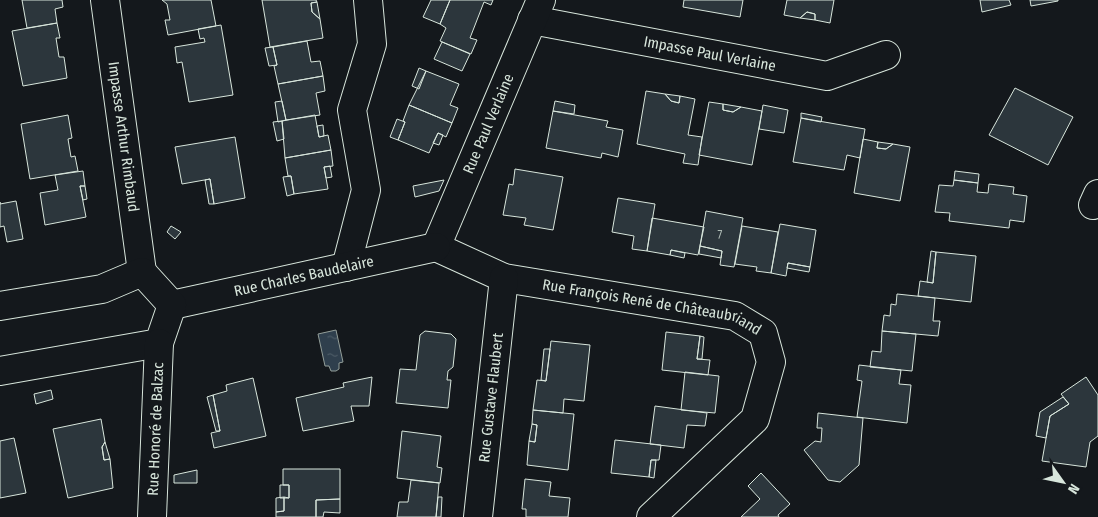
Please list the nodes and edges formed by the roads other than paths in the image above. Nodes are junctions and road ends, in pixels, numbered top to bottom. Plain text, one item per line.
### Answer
1 (105, 0) edge
2 (368, 0) edge
3 (536, 10) edge
4 (886, 55) dead end
5 (436, 247) junction
6 (346, 267) junction
7 (142, 272) junction
8 (504, 278) junction
9 (172, 305) junction
10 (0, 306) edge
11 (159, 343) junction
12 (0, 371) edge
13 (152, 517) edge
14 (478, 517) edge
15 (651, 517) edge

1 - 7 street, Impasse Arthur Rimbaud
2 - 6 street
3 - 4 street, Impasse Paul Verlaine
3 - 5 street, Rue Paul Verlaine
5 - 6 street, Rue Charles Baudelaire
5 - 8 street, Rue François René de Châteaubriand
6 - 9 street, Rue Charles Baudelaire
7 - 9 street
7 - 10 street
8 - 14 street, Rue Gustave Flaubert
8 - 15 street, Rue François René de Châteaubriand
9 - 11 street
11 - 12 street
11 - 13 street, Rue Honoré de Balzac

